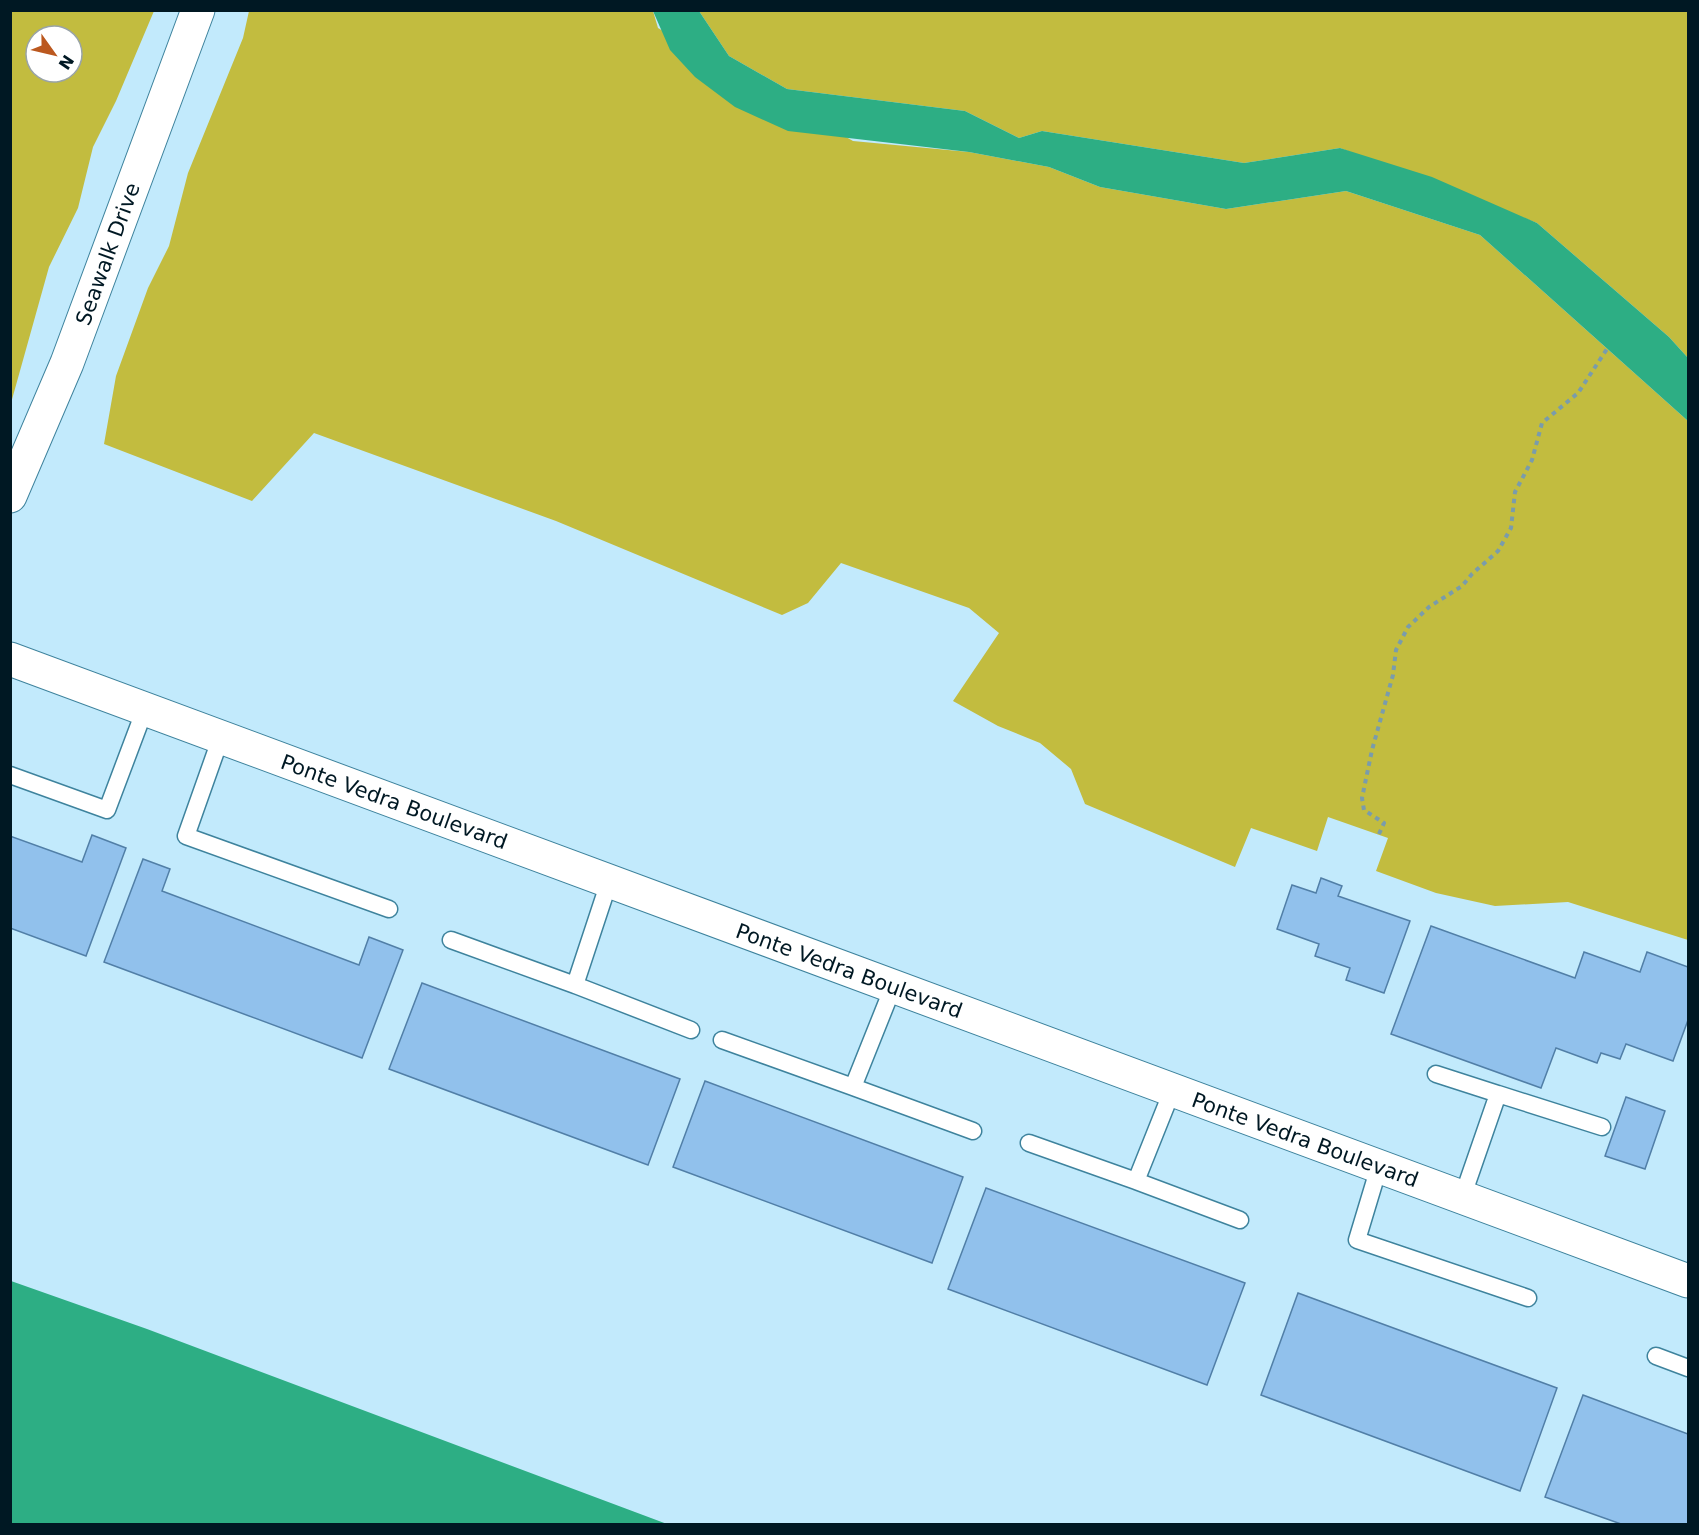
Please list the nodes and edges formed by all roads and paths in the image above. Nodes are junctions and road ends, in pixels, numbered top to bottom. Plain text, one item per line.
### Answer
1 (198, 10) edge
2 (1607, 349) dead end
3 (10, 496) edge
4 (10, 659) edge
5 (145, 709) junction
6 (221, 737) junction
7 (10, 774) edge
8 (1379, 834) dead end
9 (609, 882) junction
10 (389, 909) dead end
11 (451, 940) dead end
12 (575, 985) junction
13 (893, 987) junction
14 (691, 1030) dead end
15 (722, 1040) dead end
16 (1436, 1074) dead end
17 (853, 1087) junction
18 (1172, 1091) junction
19 (1498, 1094) junction
20 (1602, 1127) dead end
21 (973, 1131) dead end
22 (1029, 1143) dead end
23 (1379, 1167) junction
24 (1136, 1181) junction
25 (1462, 1198) junction
26 (1240, 1220) dead end
27 (1689, 1281) edge
28 (1528, 1298) dead end
29 (1656, 1356) dead end
30 (1689, 1368) edge

1 - 3 street, Seawalk Drive
2 - 8 path
4 - 5 street, Ponte Vedra Boulevard
5 - 6 street, Ponte Vedra Boulevard
5 - 7 lane
6 - 9 street, Ponte Vedra Boulevard
6 - 10 lane
9 - 12 lane
9 - 13 street, Ponte Vedra Boulevard
11 - 12 lane
12 - 14 lane
13 - 17 lane
13 - 18 street, Ponte Vedra Boulevard
15 - 17 lane
16 - 19 lane
17 - 21 lane
18 - 23 street, Ponte Vedra Boulevard
18 - 24 lane
19 - 20 lane
19 - 25 lane
22 - 24 lane
23 - 25 street, Ponte Vedra Boulevard
23 - 28 lane
24 - 26 lane
25 - 27 street, Ponte Vedra Boulevard
29 - 30 lane

